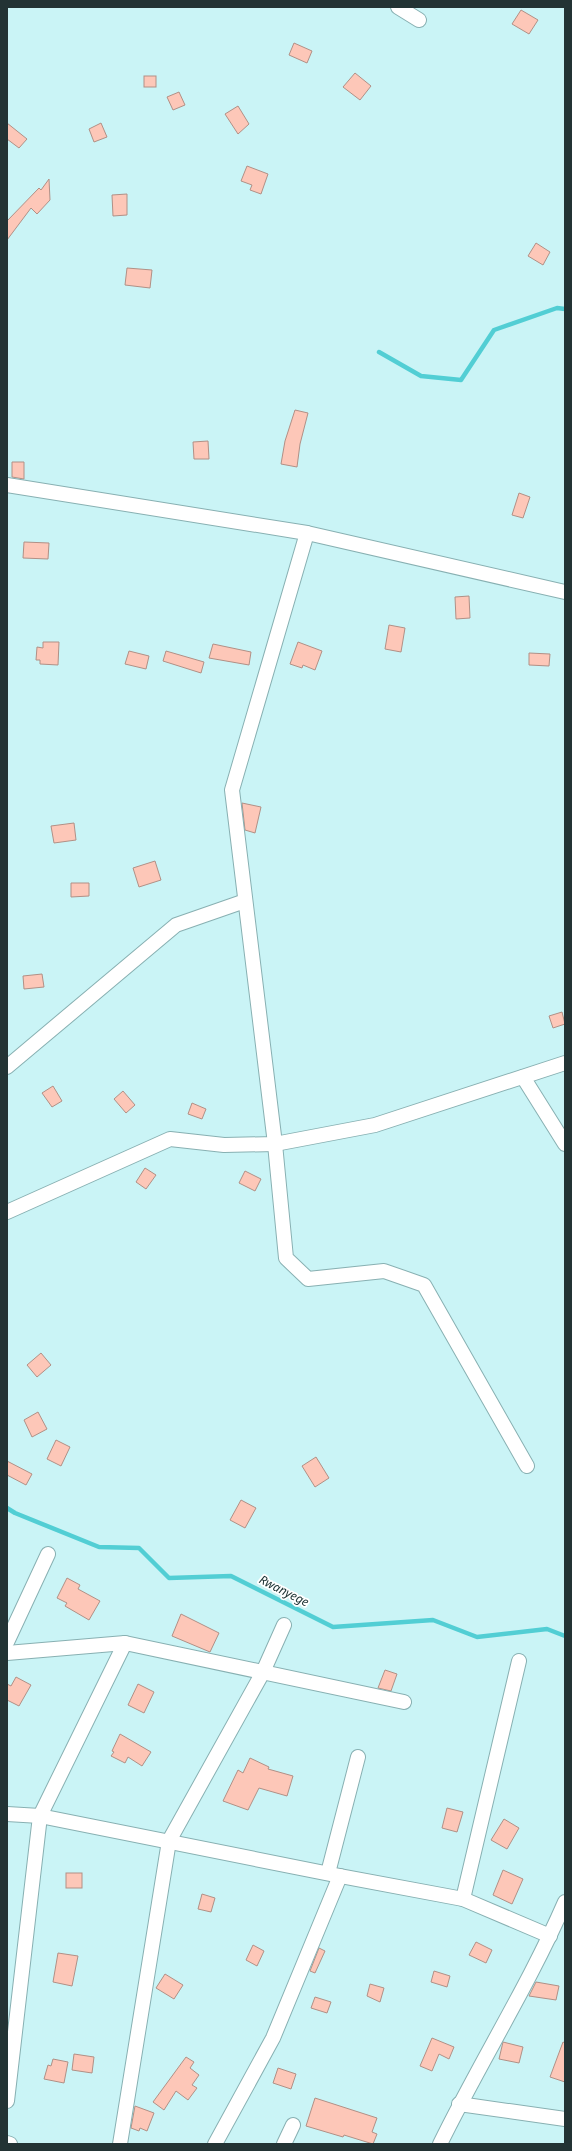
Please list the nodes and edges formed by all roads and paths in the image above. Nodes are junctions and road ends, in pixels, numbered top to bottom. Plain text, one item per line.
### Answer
1 (398, 7) edge
2 (419, 20) dead end
3 (7, 485) edge
4 (307, 533) junction
5 (565, 592) edge
6 (245, 901) junction
7 (565, 1063) edge
8 (7, 1067) edge
9 (523, 1077) junction
10 (275, 1144) junction
11 (565, 1144) edge
12 (7, 1212) edge
13 (527, 1466) dead end
14 (48, 1554) dead end
15 (284, 1625) dead end
16 (7, 1642) edge
17 (125, 1643) junction
18 (7, 1653) edge
19 (520, 1661) dead end
20 (263, 1672) junction
21 (404, 1702) dead end
22 (358, 1757) dead end
23 (7, 1814) edge
24 (40, 1816) junction
25 (169, 1841) junction
26 (334, 1875) junction
27 (463, 1898) junction
28 (565, 1902) edge
29 (561, 1924) edge
30 (550, 1936) junction
31 (7, 2101) edge
32 (459, 2104) junction
33 (565, 2119) edge
34 (293, 2125) dead end
35 (7, 2142) edge
36 (10, 2144) edge
37 (120, 2144) edge
38 (215, 2144) edge
39 (284, 2144) edge
40 (440, 2144) edge

1 - 2 street
3 - 4 street
4 - 5 street
4 - 6 street
6 - 8 street
6 - 10 street
7 - 9 street
9 - 10 street
9 - 11 street
10 - 12 street
10 - 13 street
14 - 16 street
15 - 20 street
17 - 18 street
17 - 20 street
17 - 24 street
19 - 27 street
20 - 21 street
20 - 25 street
22 - 26 street
23 - 24 street
24 - 25 street
24 - 31 street
25 - 26 street
25 - 37 street
26 - 27 street
26 - 38 street
27 - 30 street
28 - 29 street
29 - 30 street
30 - 32 street
32 - 33 street
32 - 40 street
34 - 39 street
35 - 36 street

